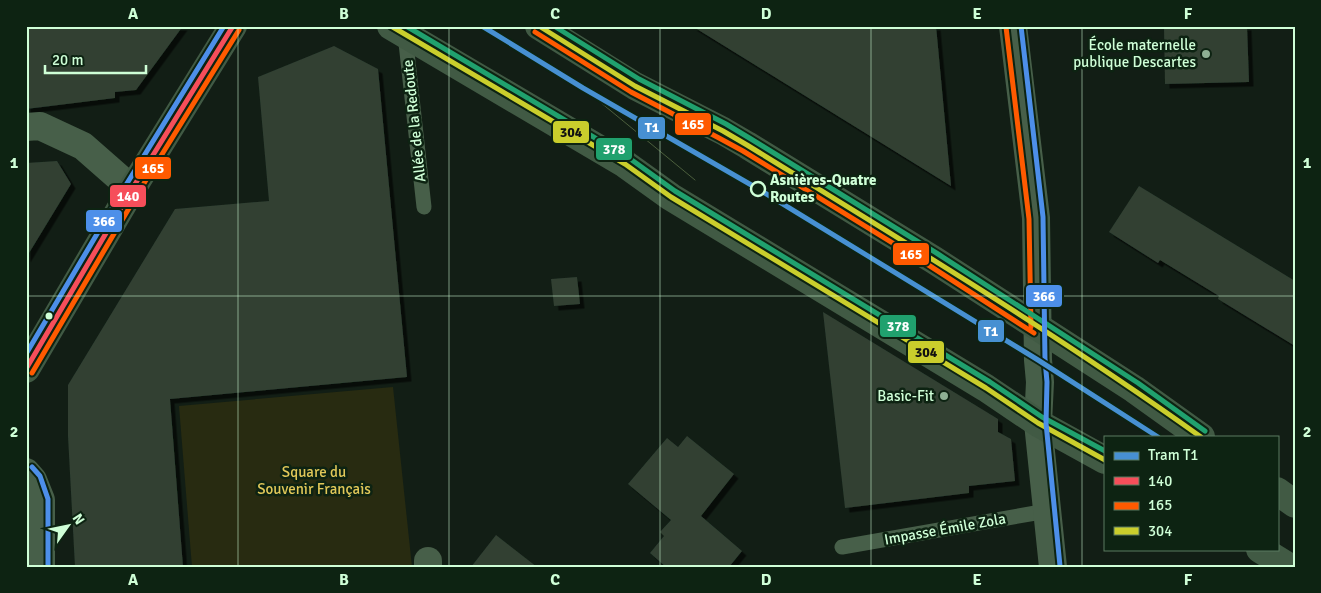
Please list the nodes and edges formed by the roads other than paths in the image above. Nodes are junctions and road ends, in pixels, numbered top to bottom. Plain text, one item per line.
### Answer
1 (233, 26) edge
2 (539, 26) edge
3 (1013, 26) edge
4 (398, 30) edge
5 (26, 127) edge
6 (132, 189) junction
7 (424, 207) dead end
8 (1038, 326) junction
9 (26, 369) edge
10 (1038, 423) junction
11 (1200, 436) edge
12 (1104, 459) edge
13 (26, 472) edge
14 (1278, 492) edge
15 (1295, 504) edge
16 (1047, 511) junction
17 (842, 547) dead end
18 (1262, 550) edge
19 (41, 567) edge
20 (1053, 567) edge
21 (1289, 567) edge

1 - 6 main road
2 - 8 main road
3 - 8 street
4 - 7 lane, Allée de la Redoute
4 - 10 main road
5 - 6 street
6 - 9 main road
8 - 10 street
8 - 11 main road
10 - 12 main road
10 - 16 street
13 - 19 street
14 - 15 main road
16 - 17 lane, Impasse Émile Zola
16 - 20 street
18 - 21 main road

